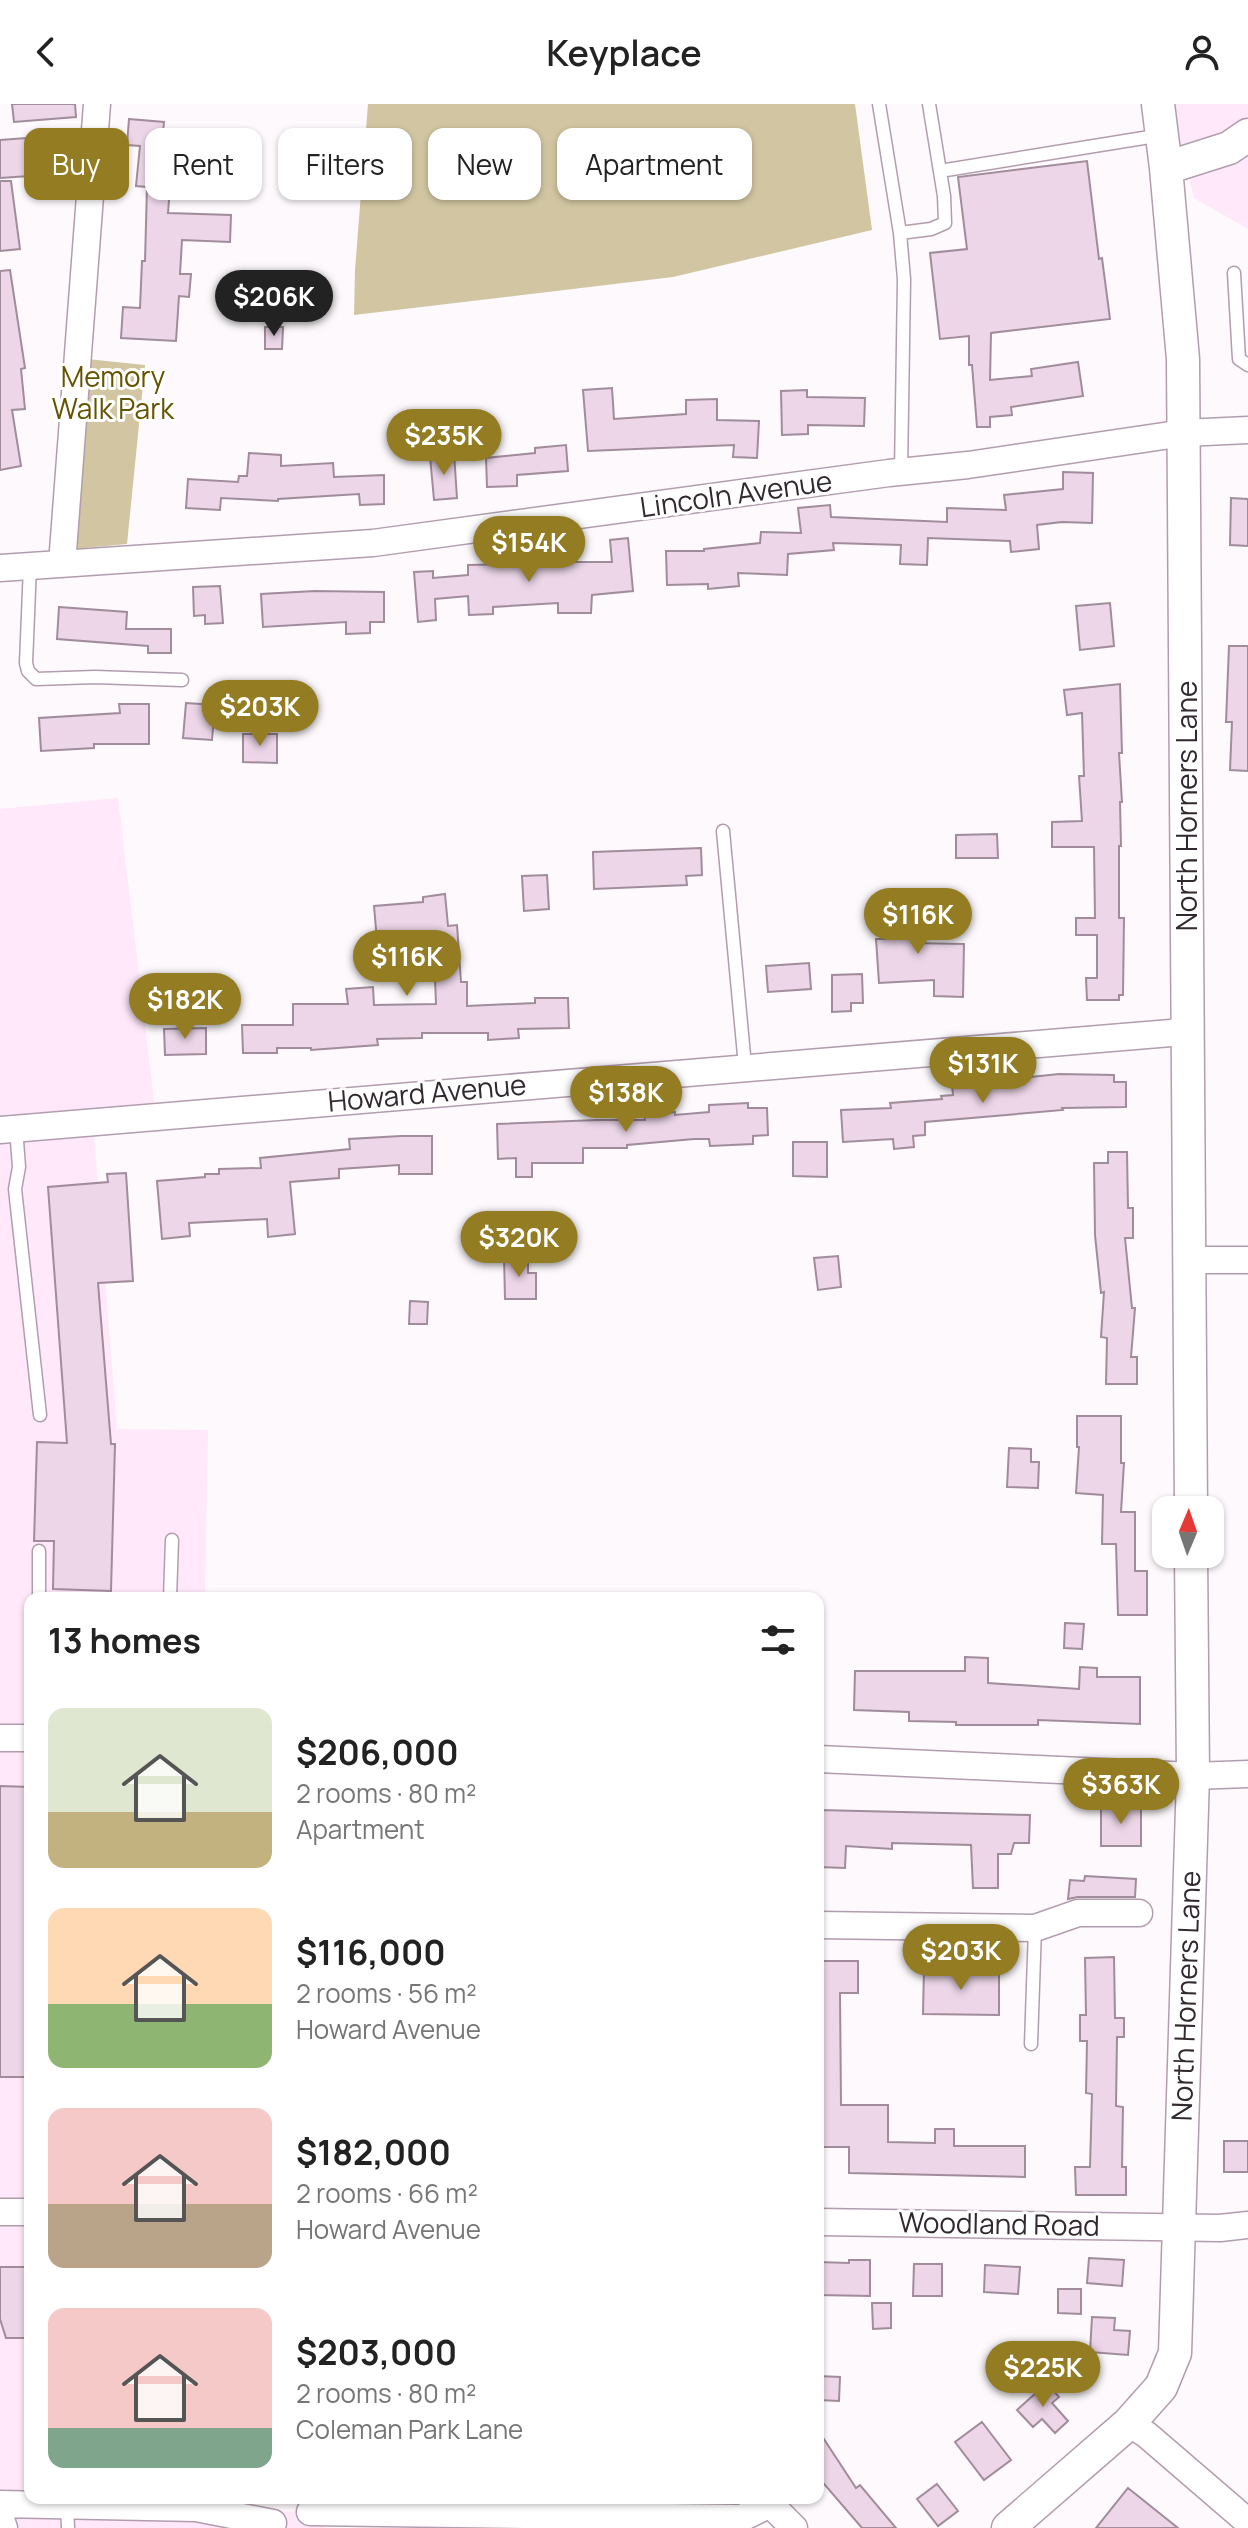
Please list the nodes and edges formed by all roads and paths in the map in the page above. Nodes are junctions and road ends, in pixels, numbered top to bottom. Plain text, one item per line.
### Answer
1 (97, 104) edge
2 (879, 104) edge
3 (929, 104) edge
4 (1160, 120) edge
5 (1248, 135) edge
6 (1166, 168) junction
7 (940, 171) junction
8 (900, 233) junction
9 (1234, 273) dead end
10 (1248, 365) edge
11 (1248, 430) edge
12 (1184, 433) junction
13 (901, 472) junction
14 (62, 564) junction
15 (30, 566) junction
16 (0, 568) edge
17 (182, 680) dead end
18 (723, 831) dead end
19 (1189, 1029) junction
20 (745, 1066) junction
21 (8, 1129) edge
22 (1189, 1260) junction
23 (1248, 1260) edge
24 (40, 1415) dead end
25 (1191, 1496) edge
26 (172, 1540) dead end
27 (39, 1551) dead end
28 (1191, 1568) edge
29 (39, 1592) edge
30 (170, 1592) edge
31 (0, 1738) edge
32 (24, 1738) edge
33 (824, 1759) edge
34 (1248, 1774) edge
35 (1193, 1776) junction
36 (1139, 1913) dead end
37 (824, 1925) edge
38 (1035, 1928) junction
39 (1031, 2044) dead end
40 (0, 2212) edge
41 (24, 2212) edge
42 (824, 2222) edge
43 (1248, 2225) edge
44 (1179, 2226) junction
45 (1129, 2423) junction
46 (0, 2504) edge
47 (107, 2504) edge
48 (200, 2504) edge
49 (764, 2504) edge
50 (772, 2504) edge
51 (403, 2505) edge
52 (64, 2509) edge
53 (310, 2512) dead end
54 (0, 2516) edge
55 (1248, 2522) edge
56 (274, 2525) edge
57 (4, 2528) edge
58 (794, 2528) edge
59 (1008, 2528) edge

1 - 14 street
2 - 8 lane
3 - 7 lane
4 - 6 street, North Horners Lane
4 - 7 lane
5 - 6 street
6 - 12 street, North Horners Lane
7 - 8 lane
8 - 13 lane
9 - 10 lane
11 - 12 street, Lincoln Avenue
12 - 13 street, Lincoln Avenue
12 - 19 street, North Horners Lane
13 - 14 street, Lincoln Avenue
14 - 15 street, Lincoln Avenue
15 - 16 street, Lincoln Avenue
15 - 17 lane
18 - 20 lane
19 - 20 street, Howard Avenue
19 - 22 street, North Horners Lane
20 - 21 street, Howard Avenue
21 - 24 lane
22 - 23 street
22 - 25 street, North Horners Lane
26 - 30 lane
27 - 29 lane
28 - 35 street, North Horners Lane
31 - 32 street
33 - 35 street
34 - 35 street
35 - 44 street, North Horners Lane
36 - 38 street
37 - 38 street
38 - 39 lane
40 - 41 street
42 - 44 street, Woodland Road
43 - 44 street, Woodland Road
44 - 45 street, North Horners Lane
45 - 55 street
45 - 59 street, North Horners Lane
46 - 52 street
47 - 52 street
48 - 56 street
49 - 51 street
50 - 58 street
51 - 53 street
54 - 57 street

